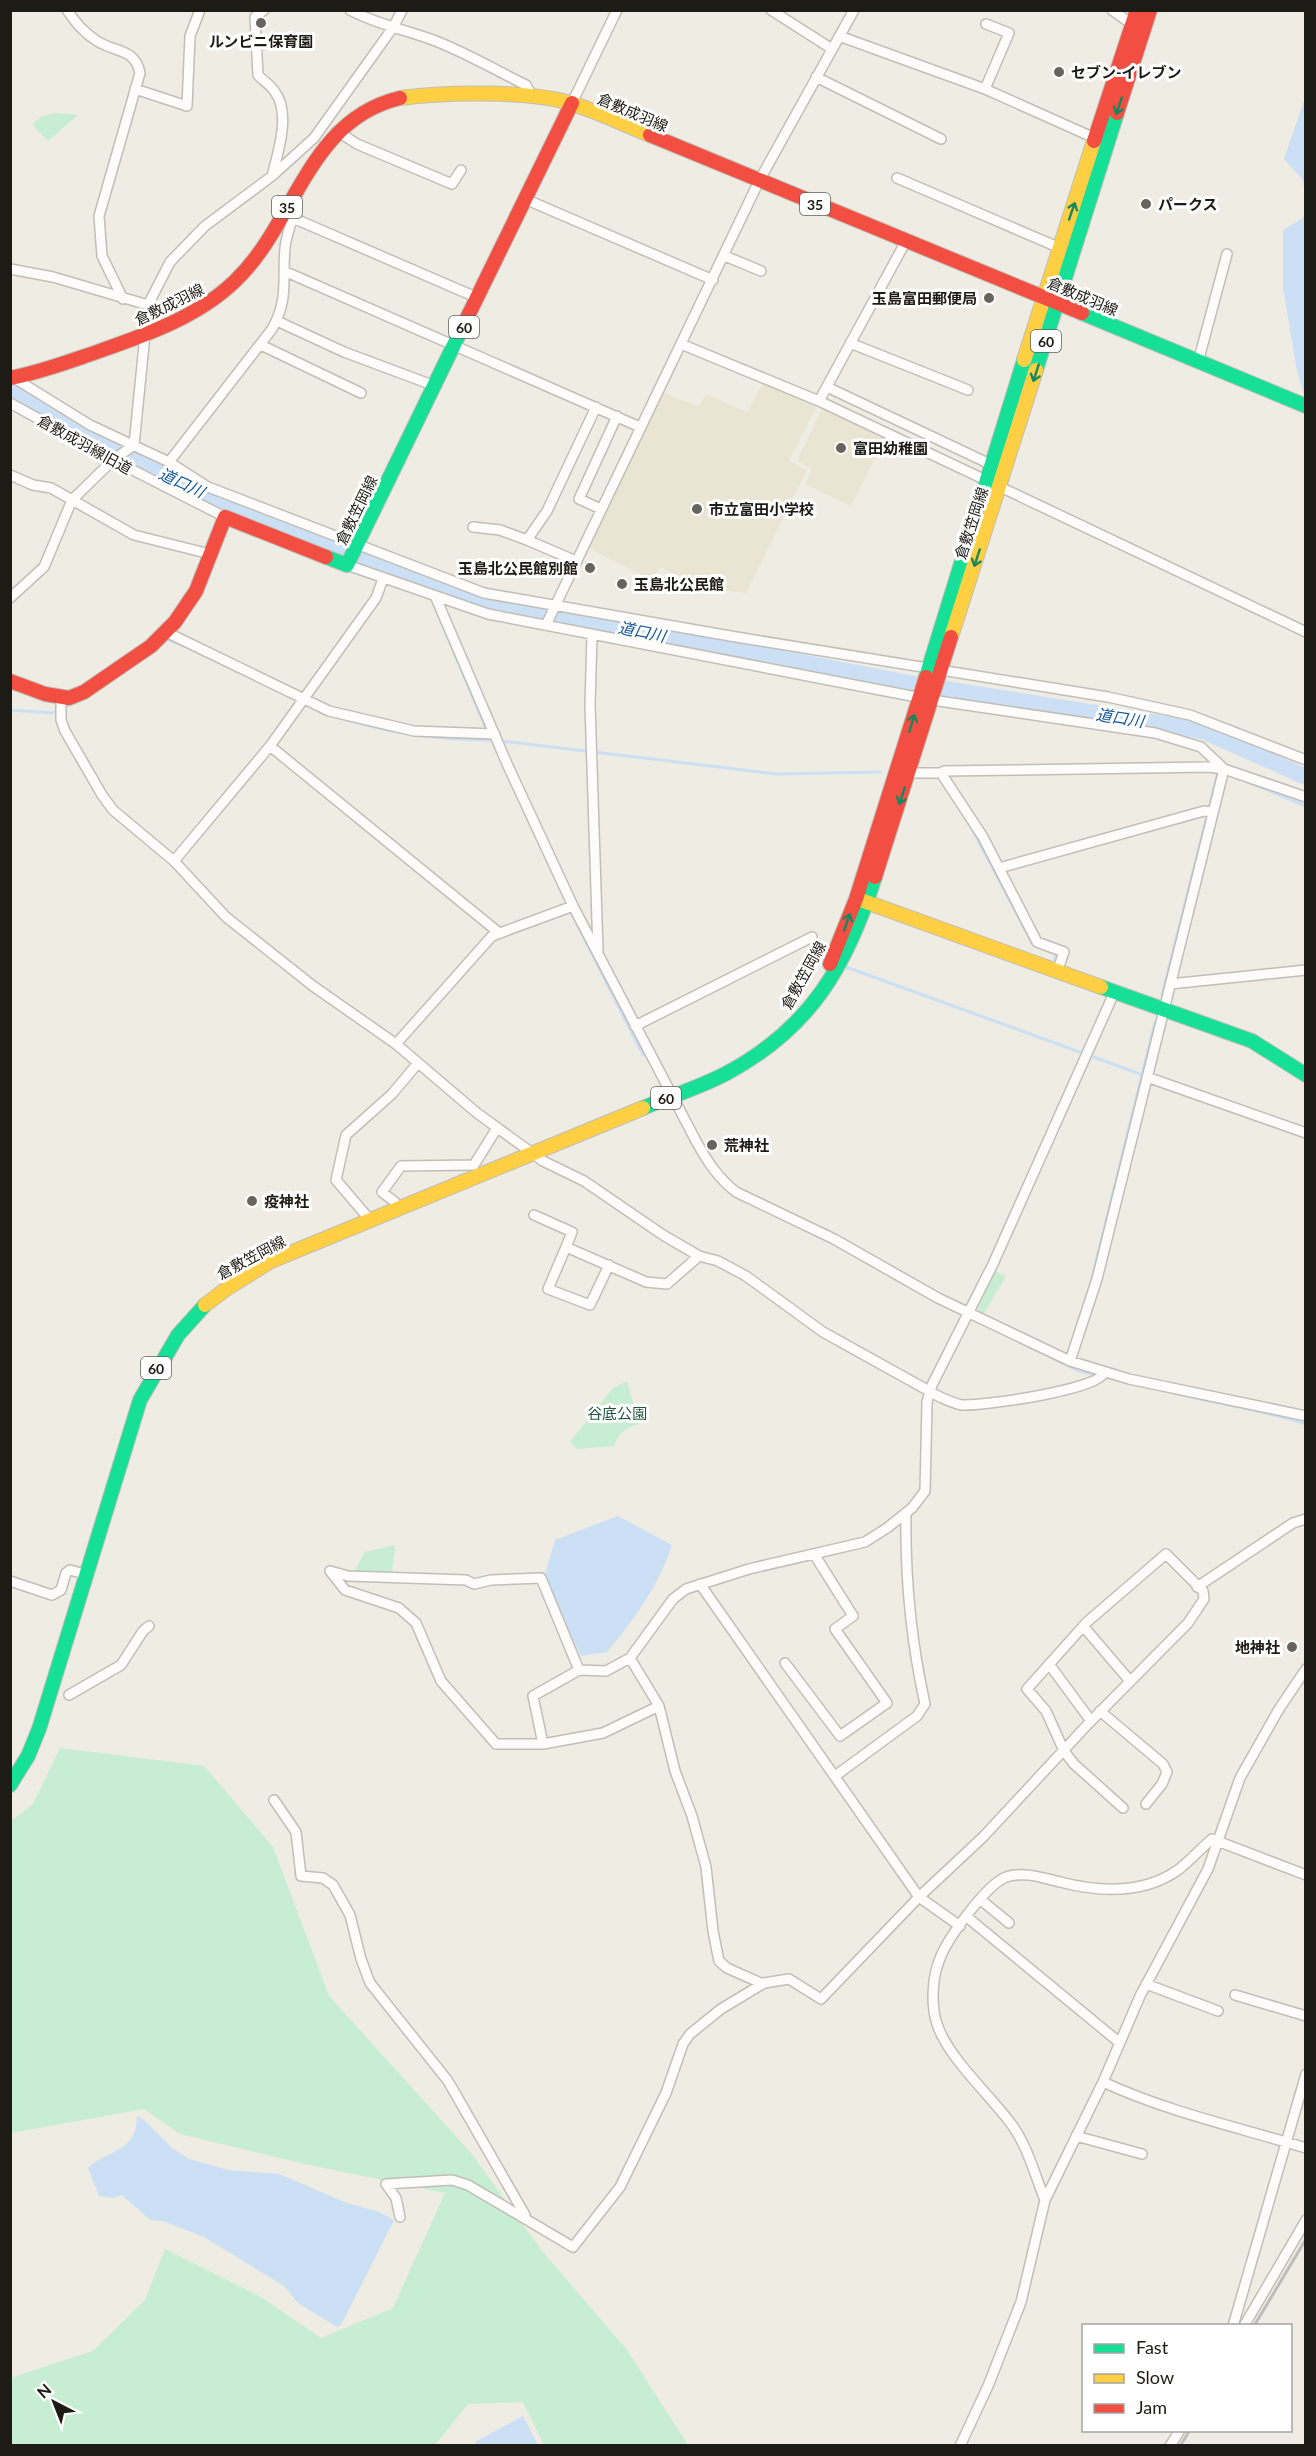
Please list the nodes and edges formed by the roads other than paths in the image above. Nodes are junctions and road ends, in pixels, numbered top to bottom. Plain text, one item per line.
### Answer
1 (67, 10) edge
2 (200, 10) edge
3 (264, 10) edge
4 (350, 10) edge
5 (402, 10) edge
6 (617, 10) edge
7 (771, 10) edge
8 (854, 10) edge
9 (1112, 10) edge
10 (1137, 10) edge
11 (1150, 10) edge
12 (986, 24) dead end
13 (1133, 25) junction
14 (394, 26) junction
15 (839, 36) junction
16 (832, 49) junction
17 (816, 77) junction
18 (135, 89) junction
19 (985, 89) junction
20 (532, 96) junction
21 (572, 104) junction
22 (337, 131) junction
23 (941, 139) dead end
24 (1102, 141) junction
25 (298, 154) junction
26 (313, 165) junction
27 (461, 170) dead end
28 (272, 176) junction
29 (897, 178) dead end
30 (759, 182) junction
31 (525, 199) junction
32 (291, 211) junction
33 (906, 241) junction
34 (1060, 248) junction
35 (1227, 254) dead end
36 (726, 255) junction
37 (10, 269) edge
38 (285, 271) junction
39 (761, 272) dead end
40 (713, 280) junction
41 (1043, 297) junction
42 (478, 298) junction
43 (123, 299) junction
44 (1059, 304) junction
45 (148, 305) junction
46 (277, 321) junction
47 (144, 336) junction
48 (850, 343) junction
49 (681, 344) junction
50 (261, 345) junction
51 (455, 345) junction
52 (1198, 362) junction
53 (12, 377) edge
54 (435, 386) junction
55 (827, 387) junction
56 (968, 390) dead end
57 (361, 393) dead end
58 (819, 401) junction
59 (10, 403) edge
60 (1305, 406) edge
61 (596, 407) junction
62 (617, 416) junction
63 (640, 427) junction
64 (131, 446) junction
65 (115, 458) junction
66 (169, 462) junction
67 (992, 465) junction
68 (10, 475) edge
69 (994, 483) junction
70 (72, 500) junction
71 (601, 508) junction
72 (225, 517) junction
73 (473, 527) dead end
74 (527, 540) junction
75 (210, 554) junction
76 (352, 555) junction
77 (576, 561) junction
78 (383, 579) junction
79 (10, 598) edge
80 (436, 598) junction
81 (554, 607) junction
82 (546, 625) junction
83 (166, 632) junction
84 (1305, 632) edge
85 (592, 635) junction
86 (934, 670) junction
87 (10, 681) edge
88 (926, 699) junction
89 (304, 701) junction
90 (61, 706) junction
91 (495, 734) junction
92 (270, 746) junction
93 (1305, 760) edge
94 (1223, 771) junction
95 (909, 773) junction
96 (938, 773) junction
97 (1305, 797) edge
98 (1210, 812) junction
99 (174, 861) junction
100 (998, 866) junction
101 (861, 901) junction
102 (570, 907) junction
103 (498, 932) junction
104 (812, 937) dead end
105 (599, 953) junction
106 (1305, 970) edge
107 (1057, 972) junction
108 (1169, 987) junction
109 (1114, 993) junction
110 (1163, 1010) junction
111 (635, 1026) junction
112 (396, 1044) junction
113 (418, 1063) junction
114 (1305, 1076) edge
115 (1147, 1077) junction
116 (671, 1096) junction
117 (497, 1128) junction
118 (1305, 1133) edge
119 (532, 1154) junction
120 (394, 1202) dead end
121 (534, 1215) dead end
122 (371, 1221) junction
123 (566, 1247) junction
124 (699, 1256) junction
125 (609, 1265) junction
126 (969, 1315) junction
127 (1070, 1361) junction
128 (1103, 1376) junction
129 (930, 1392) junction
130 (1305, 1416) edge
131 (906, 1513) junction
132 (1305, 1519) edge
133 (814, 1554) junction
134 (88, 1575) junction
135 (10, 1581) edge
136 (700, 1584) junction
137 (1197, 1587) junction
138 (149, 1626) dead end
139 (1083, 1626) junction
140 (630, 1658) junction
141 (785, 1663) dead end
142 (1049, 1664) junction
143 (1305, 1669) edge
144 (579, 1670) junction
145 (1130, 1681) junction
146 (69, 1695) dead end
147 (660, 1706) junction
148 (1100, 1712) junction
149 (1091, 1721) junction
150 (543, 1743) junction
151 (1064, 1751) junction
152 (835, 1776) junction
153 (10, 1785) edge
154 (274, 1800) dead end
155 (1146, 1804) dead end
156 (1124, 1808) dead end
157 (1220, 1841) junction
158 (1305, 1875) edge
159 (919, 1897) junction
160 (981, 1900) junction
161 (967, 1917) junction
162 (1009, 1923) dead end
163 (960, 1926) junction
164 (763, 1984) junction
165 (1146, 1984) junction
166 (1234, 1995) dead end
167 (1218, 2011) dead end
168 (1305, 2016) edge
169 (1119, 2043) junction
170 (1305, 2074) edge
171 (1102, 2082) junction
172 (1076, 2136) junction
173 (1285, 2142) junction
174 (1305, 2148) edge
175 (1143, 2154) dead end
176 (1045, 2200) junction
177 (400, 2217) dead end
178 (526, 2217) junction
179 (1305, 2220) edge
180 (1233, 2324) edge
181 (1245, 2324) edge
182 (1179, 2432) edge
183 (960, 2445) edge
184 (1170, 2445) edge

1 - 18 street
2 - 18 street
3 - 28 street
4 - 14 street
5 - 14 street
6 - 21 street
7 - 16 street
8 - 15 street
9 - 13 street
10 - 13 main road, 倉敷笠岡線 / 60
11 -> 24 main road, 倉敷笠岡線 / 60
12 - 19 street
13 - 24 main road, 倉敷笠岡線 / 60
14 - 20 street
14 - 25 street
15 - 16 street
15 - 19 street
16 - 17 street
17 - 23 street
17 - 30 street
18 - 43 street
19 - 24 street
20 - 21 main road, 倉敷成羽線 / 35
20 - 22 main road, 倉敷成羽線 / 35
21 - 30 main road, 倉敷成羽線 / 35
21 - 31 main road, 倉敷笠岡線 / 60
22 - 26 main road, 倉敷成羽線 / 35
22 - 27 street
34 -> 24 main road, 倉敷笠岡線 / 60
24 - 44 main road, 倉敷笠岡線 / 60
25 - 26 street
25 - 28 street
26 - 32 main road, 倉敷成羽線 / 35
28 - 45 street
29 - 34 street
30 - 33 main road, 倉敷成羽線 / 35
30 - 36 street
31 - 40 street
31 - 42 main road, 倉敷笠岡線 / 60
32 - 38 street
32 - 42 street
32 - 47 main road, 倉敷成羽線 / 35
33 - 41 main road, 倉敷成羽線 / 35
33 - 48 street
34 - 41 main road, 倉敷笠岡線 / 60
35 - 52 street
36 - 39 street
36 - 40 street
37 - 43 street
38 - 46 street
38 - 51 street
40 - 49 street
41 - 44 main road, 倉敷成羽線 / 35
41 - 67 main road, 倉敷笠岡線 / 60
42 - 51 main road, 倉敷笠岡線 / 60
43 - 45 street
44 - 52 main road, 倉敷成羽線 / 35
44 -> 69 main road, 倉敷笠岡線 / 60
45 - 47 street
46 - 50 street
46 - 54 street
47 - 53 main road, 倉敷成羽線 / 35
47 - 64 street
48 - 55 street
48 - 56 street
49 - 58 street
49 - 63 street
50 - 57 street
50 - 66 street
51 - 54 main road, 倉敷笠岡線 / 60
51 - 61 street
52 - 60 main road, 倉敷成羽線 / 35
53 - 64 street
54 - 76 main road, 倉敷笠岡線 / 60
55 - 58 street
55 - 67 street
58 - 69 street
59 - 65 street, 倉敷成羽線旧道
61 - 62 street
61 - 74 street
62 - 63 street
62 - 71 street
63 - 71 street
64 - 65 street
64 - 66 street
65 - 70 street
65 - 72 street, 倉敷成羽線旧道
66 - 76 street
67 - 69 main road, 倉敷笠岡線 / 60
68 - 70 street
69 - 84 street
69 - 86 main road, 倉敷笠岡線 / 60
70 - 75 street
70 - 79 street
71 - 77 street
72 - 75 main road
72 - 76 main road, 倉敷笠岡線
73 - 74 street
74 - 77 street
75 - 83 main road
76 - 78 street
76 - 81 street
77 - 81 street
78 - 80 street
78 - 89 street
80 - 82 street
80 - 91 street
81 - 82 street
81 - 86 street
82 - 85 street
83 - 89 street
83 - 90 main road
85 - 88 street
85 - 105 street
86 - 88 main road, 倉敷笠岡線 / 60
86 - 93 street
87 - 90 main road
88 - 94 street
88 - 95 main road, 倉敷笠岡線 / 60
101 -> 88 main road, 倉敷笠岡線 / 60
89 - 91 street
89 - 92 street
90 - 99 street
91 - 102 street
92 - 99 street
92 - 103 street
94 - 96 street
94 - 97 street
94 - 98 street
95 - 96 street
95 -> 101 main road, 倉敷笠岡線 / 60
96 - 100 street
98 - 100 street
98 - 108 street
99 - 112 street
100 - 107 street
101 - 107 main road
101 - 116 main road, 倉敷笠岡線 / 60
102 - 103 street
102 - 105 street
103 - 112 street
104 - 111 street
105 - 111 street
106 - 108 street
107 - 109 main road
108 - 110 street
109 - 110 main road
109 - 126 street
110 - 114 main road
110 - 115 street
111 - 116 street
112 - 113 street
113 - 117 street
113 - 122 street
115 - 118 street
115 - 127 street
116 - 119 main road, 倉敷笠岡線 / 60
116 - 126 street
117 - 119 street
117 - 120 street
119 - 122 main road, 倉敷笠岡線 / 60
119 - 124 street
121 - 123 street
122 - 134 main road, 倉敷笠岡線 / 60
123 - 125 street
123 - 125 street
124 - 125 street
124 - 129 street
126 - 127 street
126 - 129 street
127 - 128 street
128 - 129 street
128 - 130 street
129 - 131 street
131 - 133 street
131 - 152 street
132 - 137 street
133 - 136 street
133 - 141 street
134 - 135 street
134 - 153 main road, 倉敷笠岡線 / 60
136 - 140 street
136 - 152 street
137 - 139 street
137 - 145 street
138 - 146 street
139 - 142 street
139 - 145 street
140 - 144 street
140 - 147 street
142 - 149 street
142 - 151 street
143 - 157 street
144 - 150 street
144 - 150 street
145 - 148 street
147 - 150 street
147 - 164 street
148 - 149 street
148 - 155 street
149 - 151 street
151 - 156 street
151 - 159 street
152 - 159 street
154 - 178 street
157 - 158 street
157 - 160 street
157 - 165 street
159 - 163 street
159 - 164 street
160 - 161 street
160 - 162 street
161 - 163 street
161 - 169 street
163 - 176 street
164 - 178 street
165 - 167 street
165 - 169 street
166 - 168 street
169 - 171 street
170 - 173 street
171 - 172 street
171 - 173 street
172 - 175 street
172 - 176 street
173 - 174 street
173 - 180 street
176 - 183 street
177 - 178 street
179 - 181 street
182 - 184 street

